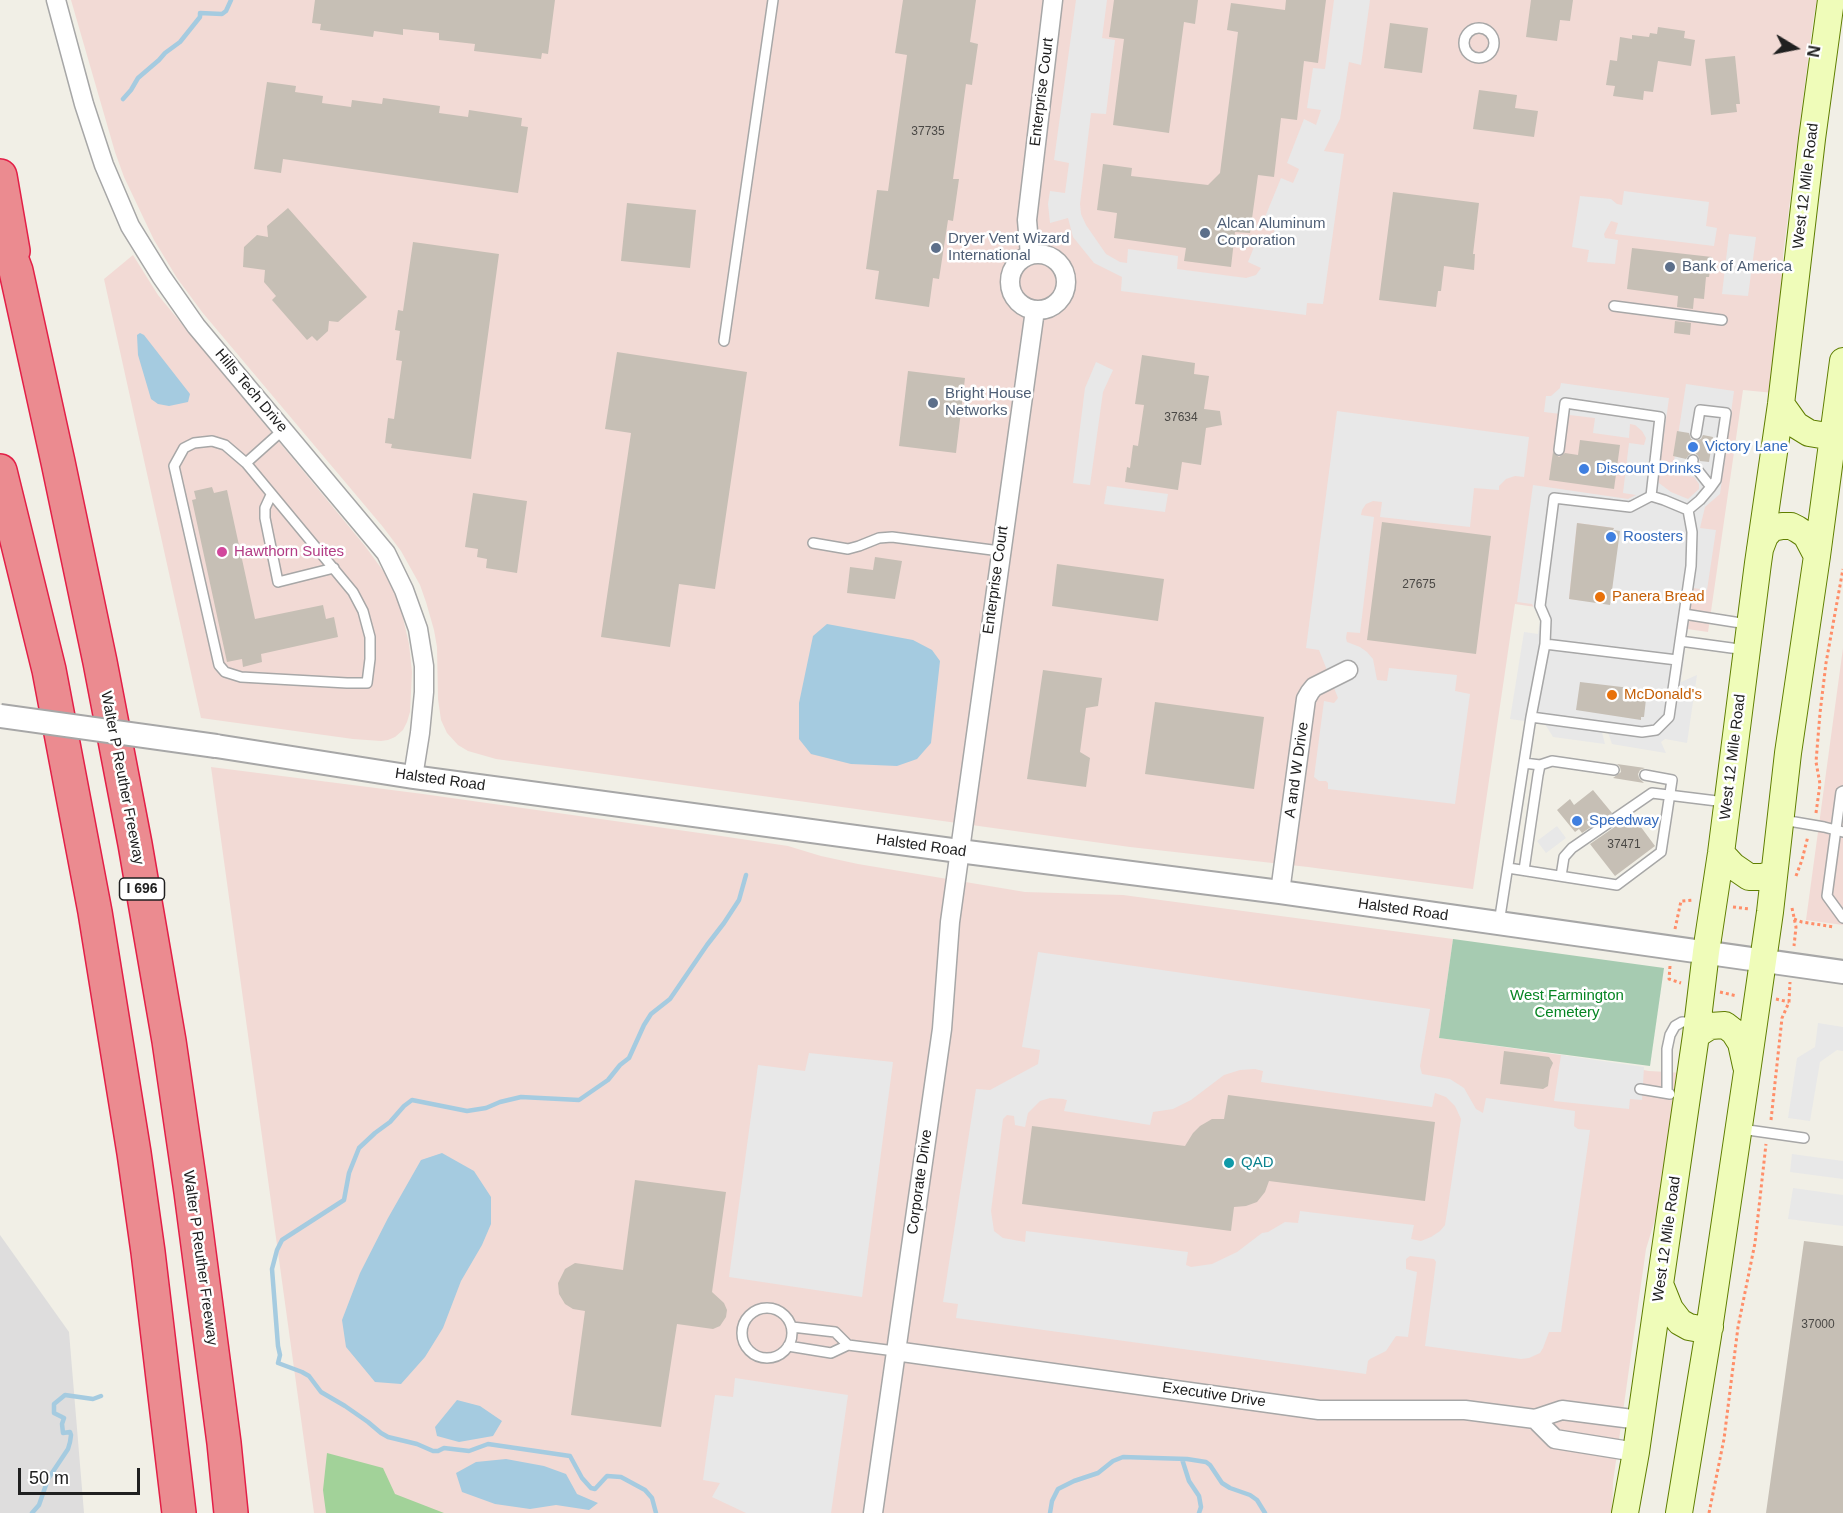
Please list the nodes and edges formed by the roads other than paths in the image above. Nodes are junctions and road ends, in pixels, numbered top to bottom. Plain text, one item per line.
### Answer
1 (56, 0) edge
2 (773, 0) edge
3 (1053, 0) edge
4 (1834, 10) edge
5 (0, 176) edge
6 (0, 228) edge
7 (1030, 255) junction
8 (16, 271) junction
9 (1614, 306) dead end
10 (1035, 310) junction
11 (1722, 320) dead end
12 (724, 340) dead end
13 (1843, 361) edge
14 (1781, 404) junction
15 (1840, 412) edge
16 (284, 429) junction
17 (1696, 434) dead end
18 (1838, 437) edge
19 (1559, 450) dead end
20 (1693, 459) dead end
21 (246, 463) junction
22 (0, 471) edge
23 (1712, 487) junction
24 (271, 495) junction
25 (1651, 496) junction
26 (1688, 510) junction
27 (813, 543) dead end
28 (1760, 549) junction
29 (1000, 551) junction
30 (1817, 556) junction
31 (334, 568) junction
32 (1684, 614) junction
33 (1750, 624) junction
34 (1680, 641) junction
35 (1545, 644) junction
36 (1746, 650) junction
37 (1677, 660) junction
38 (1348, 670) dead end
39 (0, 716) edge
40 (1531, 717) junction
41 (1524, 763) junction
42 (1540, 765) junction
43 (1614, 770) dead end
44 (1646, 775) dead end
45 (413, 777) junction
46 (1843, 791) edge
47 (1670, 795) junction
48 (1842, 801) edge
49 (1727, 802) junction
50 (1780, 820) junction
51 (1840, 832) edge
52 (959, 851) junction
53 (1721, 854) junction
54 (1508, 868) junction
55 (1524, 870) junction
56 (1561, 876) junction
57 (1785, 876) junction
58 (1280, 892) junction
59 (1843, 918) edge
60 (1499, 923) junction
61 (1706, 952) junction
62 (1762, 960) junction
63 (1843, 972) edge
64 (1697, 1029) junction
65 (1747, 1072) junction
66 (1640, 1089) dead end
67 (1677, 1095) junction
68 (1739, 1129) junction
69 (1804, 1138) dead end
70 (1660, 1284) junction
71 (792, 1327) junction
72 (1710, 1327) junction
73 (848, 1345) junction
74 (788, 1346) junction
75 (895, 1351) junction
76 (1535, 1419) junction
77 (1640, 1420) junction
78 (1636, 1452) junction
79 (179, 1513) edge
80 (231, 1513) edge
81 (873, 1513) edge
82 (1625, 1513) edge
83 (1679, 1513) edge

1 - 16 street, Hills Tech Drive
2 - 12 lane
3 - 7 street, Enterprise Court
4 - 14 main road, West 12 Mile Road
5 - 8 highway
6 - 8 highway, Walter P Reuther Freeway / I 696
7 - 10 street
7 - 10 street
8 - 80 highway, Walter P Reuther Freeway / I 696
9 - 11 lane
10 - 29 street, Enterprise Court
13 - 15 main road
14 - 18 main road
14 - 28 main road, West 12 Mile Road
15 - 18 main road
16 - 21 lane
16 - 45 street, Hills Tech Drive
17 - 23 lane
18 - 30 main road
19 - 25 lane
20 - 23 lane
21 - 24 lane
21 - 31 lane
22 - 79 highway
23 - 26 lane
24 - 31 lane
24 - 31 lane
25 - 26 lane
25 - 35 lane
26 - 32 lane
27 - 29 lane
28 - 30 main road
28 - 33 main road, West 12 Mile Road
29 - 52 street, Enterprise Court
30 - 50 main road
32 - 33 lane
32 - 34 lane
33 - 36 main road, West 12 Mile Road
34 - 36 lane
34 - 37 lane
35 - 37 lane
35 - 40 lane
36 - 49 main road, West 12 Mile Road
37 - 40 lane
38 - 58 street, A and W Drive
39 - 45 street, Halsted Road, bridge
40 - 41 lane
41 - 42 lane
41 - 54 lane
42 - 43 lane
42 - 55 lane
44 - 47 lane
45 - 52 street, Halsted Road
46 - 48 lane
47 - 49 lane
47 - 56 lane
47 - 56 lane
48 - 51 lane
49 - 53 main road, West 12 Mile Road
50 - 51 lane
50 - 57 main road
51 - 59 lane
52 - 58 street, Halsted Road
52 - 75 street, Corporate Drive
53 - 57 main road
53 - 61 main road, West 12 Mile Road
54 - 55 lane
54 - 60 lane
55 - 56 lane
57 - 62 main road
58 - 60 street, Halsted Road
60 - 61 street, Halsted Road
61 - 62 street, Halsted Road
61 - 64 main road, West 12 Mile Road
62 - 63 street, Halsted Road
62 - 65 main road
64 - 65 main road
64 - 67 main road, West 12 Mile Road
65 - 68 main road
66 - 67 lane
67 - 70 main road, West 12 Mile Road
68 - 69 lane
68 - 72 main road
70 - 72 main road
70 - 77 main road, West 12 Mile Road
71 - 73 lane
71 - 74 lane
71 - 74 lane
72 - 83 main road
73 - 74 lane
73 - 75 lane
75 - 76 street, Executive Drive
75 - 81 street, Corporate Drive
76 - 77 street, Executive Drive
76 - 78 street
77 - 78 main road, West 12 Mile Road
78 - 82 main road, West 12 Mile Road

